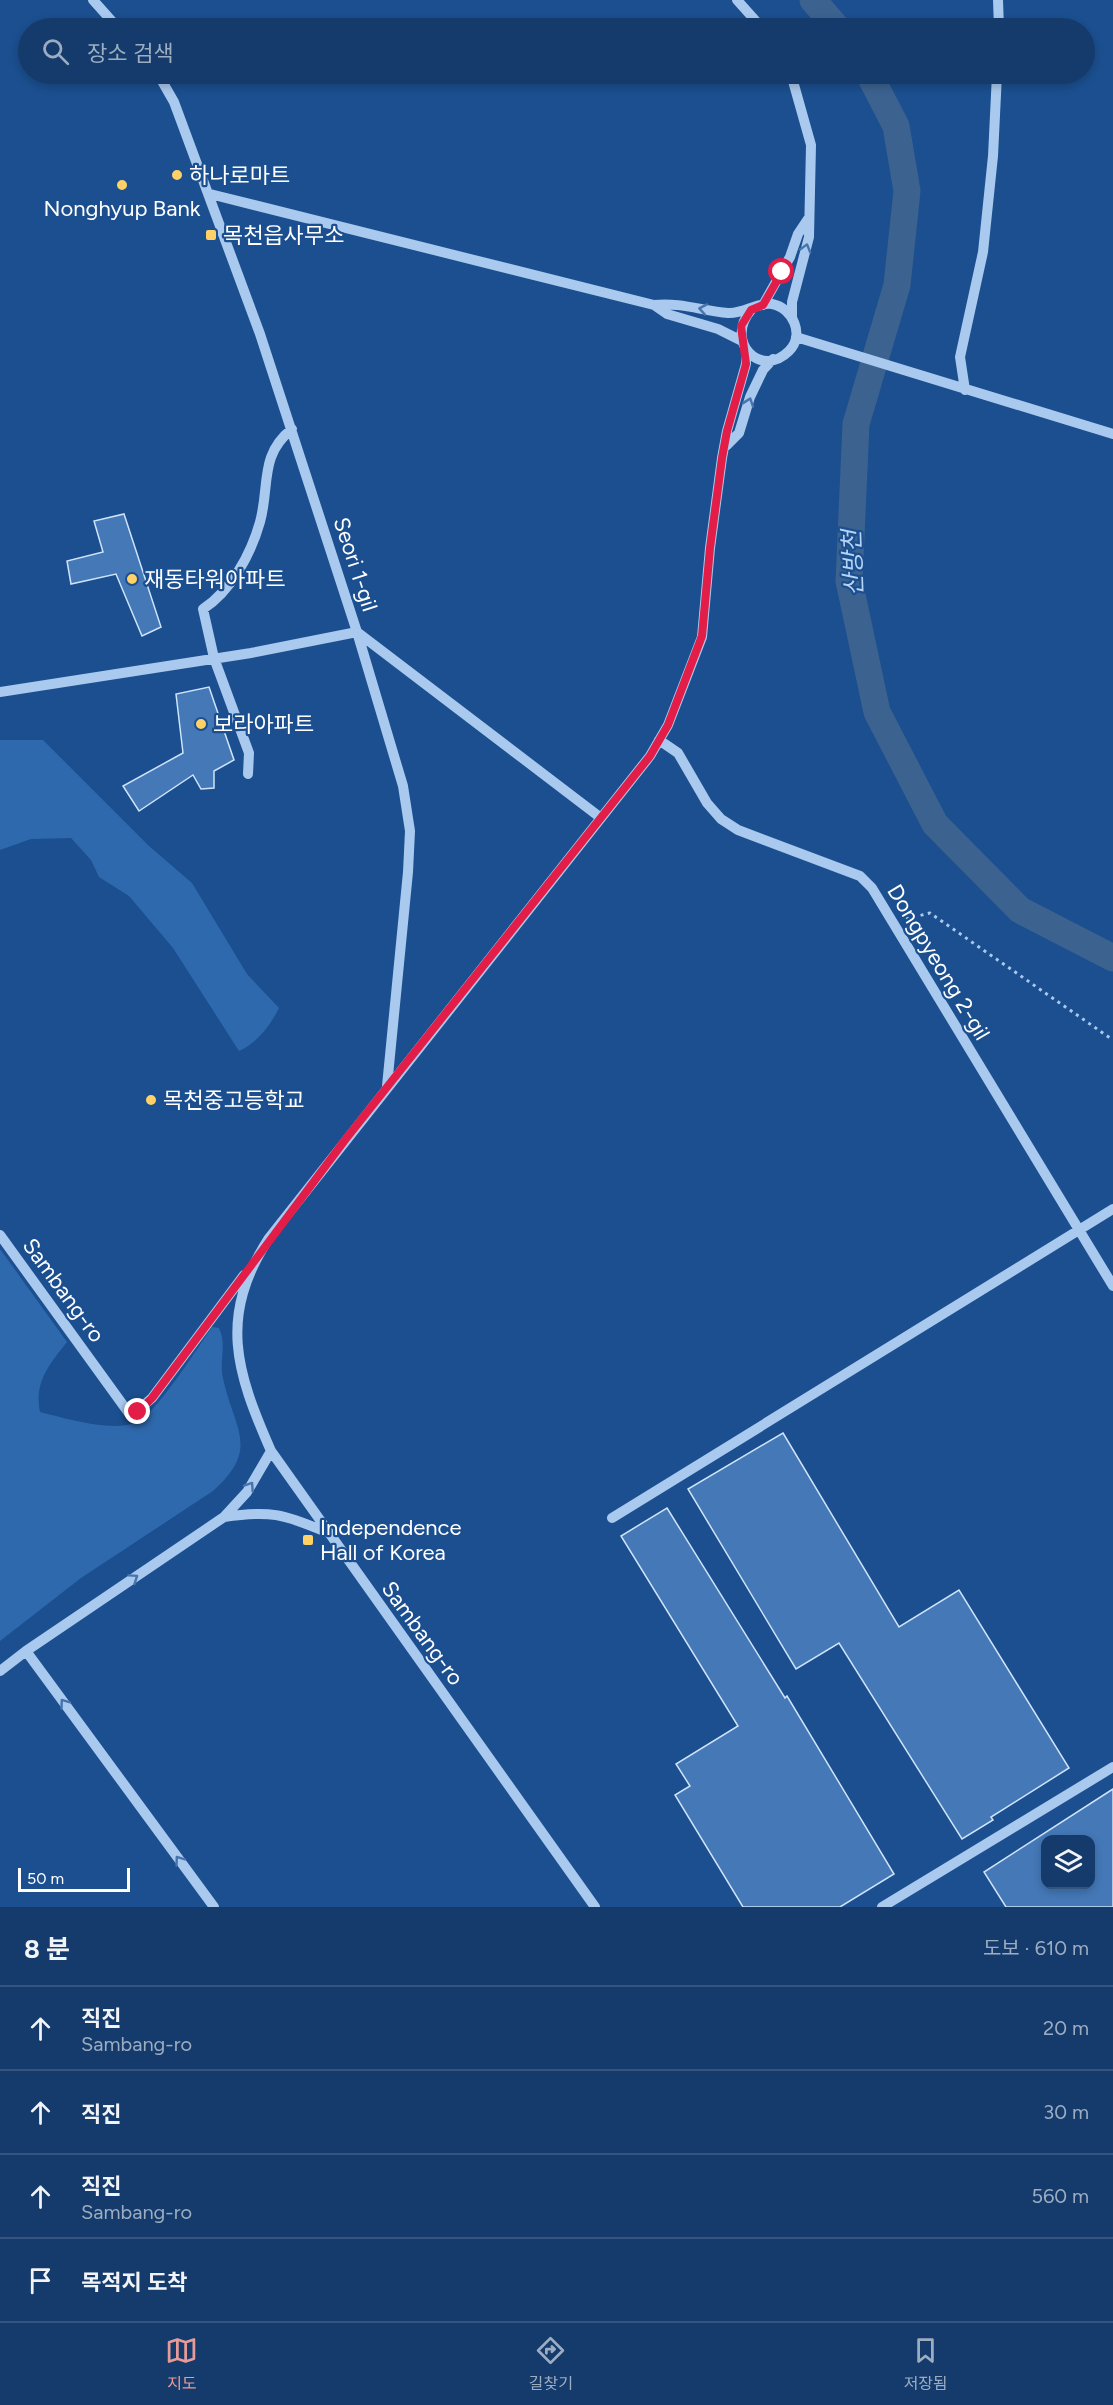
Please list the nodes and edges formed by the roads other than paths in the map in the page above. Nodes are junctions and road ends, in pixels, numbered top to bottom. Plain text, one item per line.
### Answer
1 (93, 0) edge
2 (737, 0) edge
3 (998, 0) edge
4 (109, 18) edge
5 (753, 18) edge
6 (999, 18) edge
7 (164, 84) edge
8 (794, 84) edge
9 (997, 84) edge
10 (210, 194) junction
11 (808, 219) junction
12 (654, 305) junction
13 (763, 305) junction
14 (751, 310) junction
15 (792, 318) junction
16 (796, 337) junction
17 (744, 346) junction
18 (773, 359) junction
19 (965, 390) junction
20 (292, 429) junction
21 (1113, 434) edge
22 (726, 446) junction
23 (357, 632) junction
24 (214, 658) junction
25 (0, 692) edge
26 (659, 740) junction
27 (248, 774) dead end
28 (601, 818) junction
29 (387, 1086) junction
30 (1113, 1209) edge
31 (1079, 1230) junction
32 (0, 1235) edge
33 (252, 1265) junction
34 (1113, 1286) edge
35 (271, 1451) junction
36 (224, 1517) junction
37 (612, 1518) dead end
38 (327, 1532) junction
39 (26, 1651) junction
40 (0, 1671) edge
41 (1113, 1767) edge
42 (214, 1907) edge
43 (595, 1907) edge
44 (882, 1907) edge

1 - 4 street
2 - 5 street
3 - 6 street
7 - 10 street, Seori 1-gil
8 - 11 street
9 - 19 street
10 - 12 street
10 - 20 street, Seori 1-gil
11 - 13 street
15 -> 11 street
14 -> 12 street
12 - 17 street
13 - 14 street
13 - 15 street
14 - 17 street
15 - 16 street
16 - 18 street
16 - 19 street
17 - 18 street
17 - 22 street, Sambang-ro
22 -> 18 street, Sambang-ro
19 - 21 street
20 - 23 street, Seori 1-gil
20 - 24 street
22 - 26 street, Sambang-ro
23 - 24 street
23 - 28 street
23 - 29 street, Seori 1-gil
24 - 25 street
24 - 27 street
26 - 28 street, Sambang-ro
26 - 31 street, Dongpyeong 2-gil
28 - 29 street, Sambang-ro
29 - 33 street, Sambang-ro
30 - 31 street
31 - 34 street, Dongpyeong 2-gil
31 - 37 street
32 - 33 street, Sambang-ro
33 - 35 street, Sambang-ro
36 -> 35 street
35 - 38 street, Sambang-ro
36 - 38 street
39 -> 36 street
38 - 43 street, Sambang-ro
39 - 40 street
42 -> 39 street
41 - 44 street

